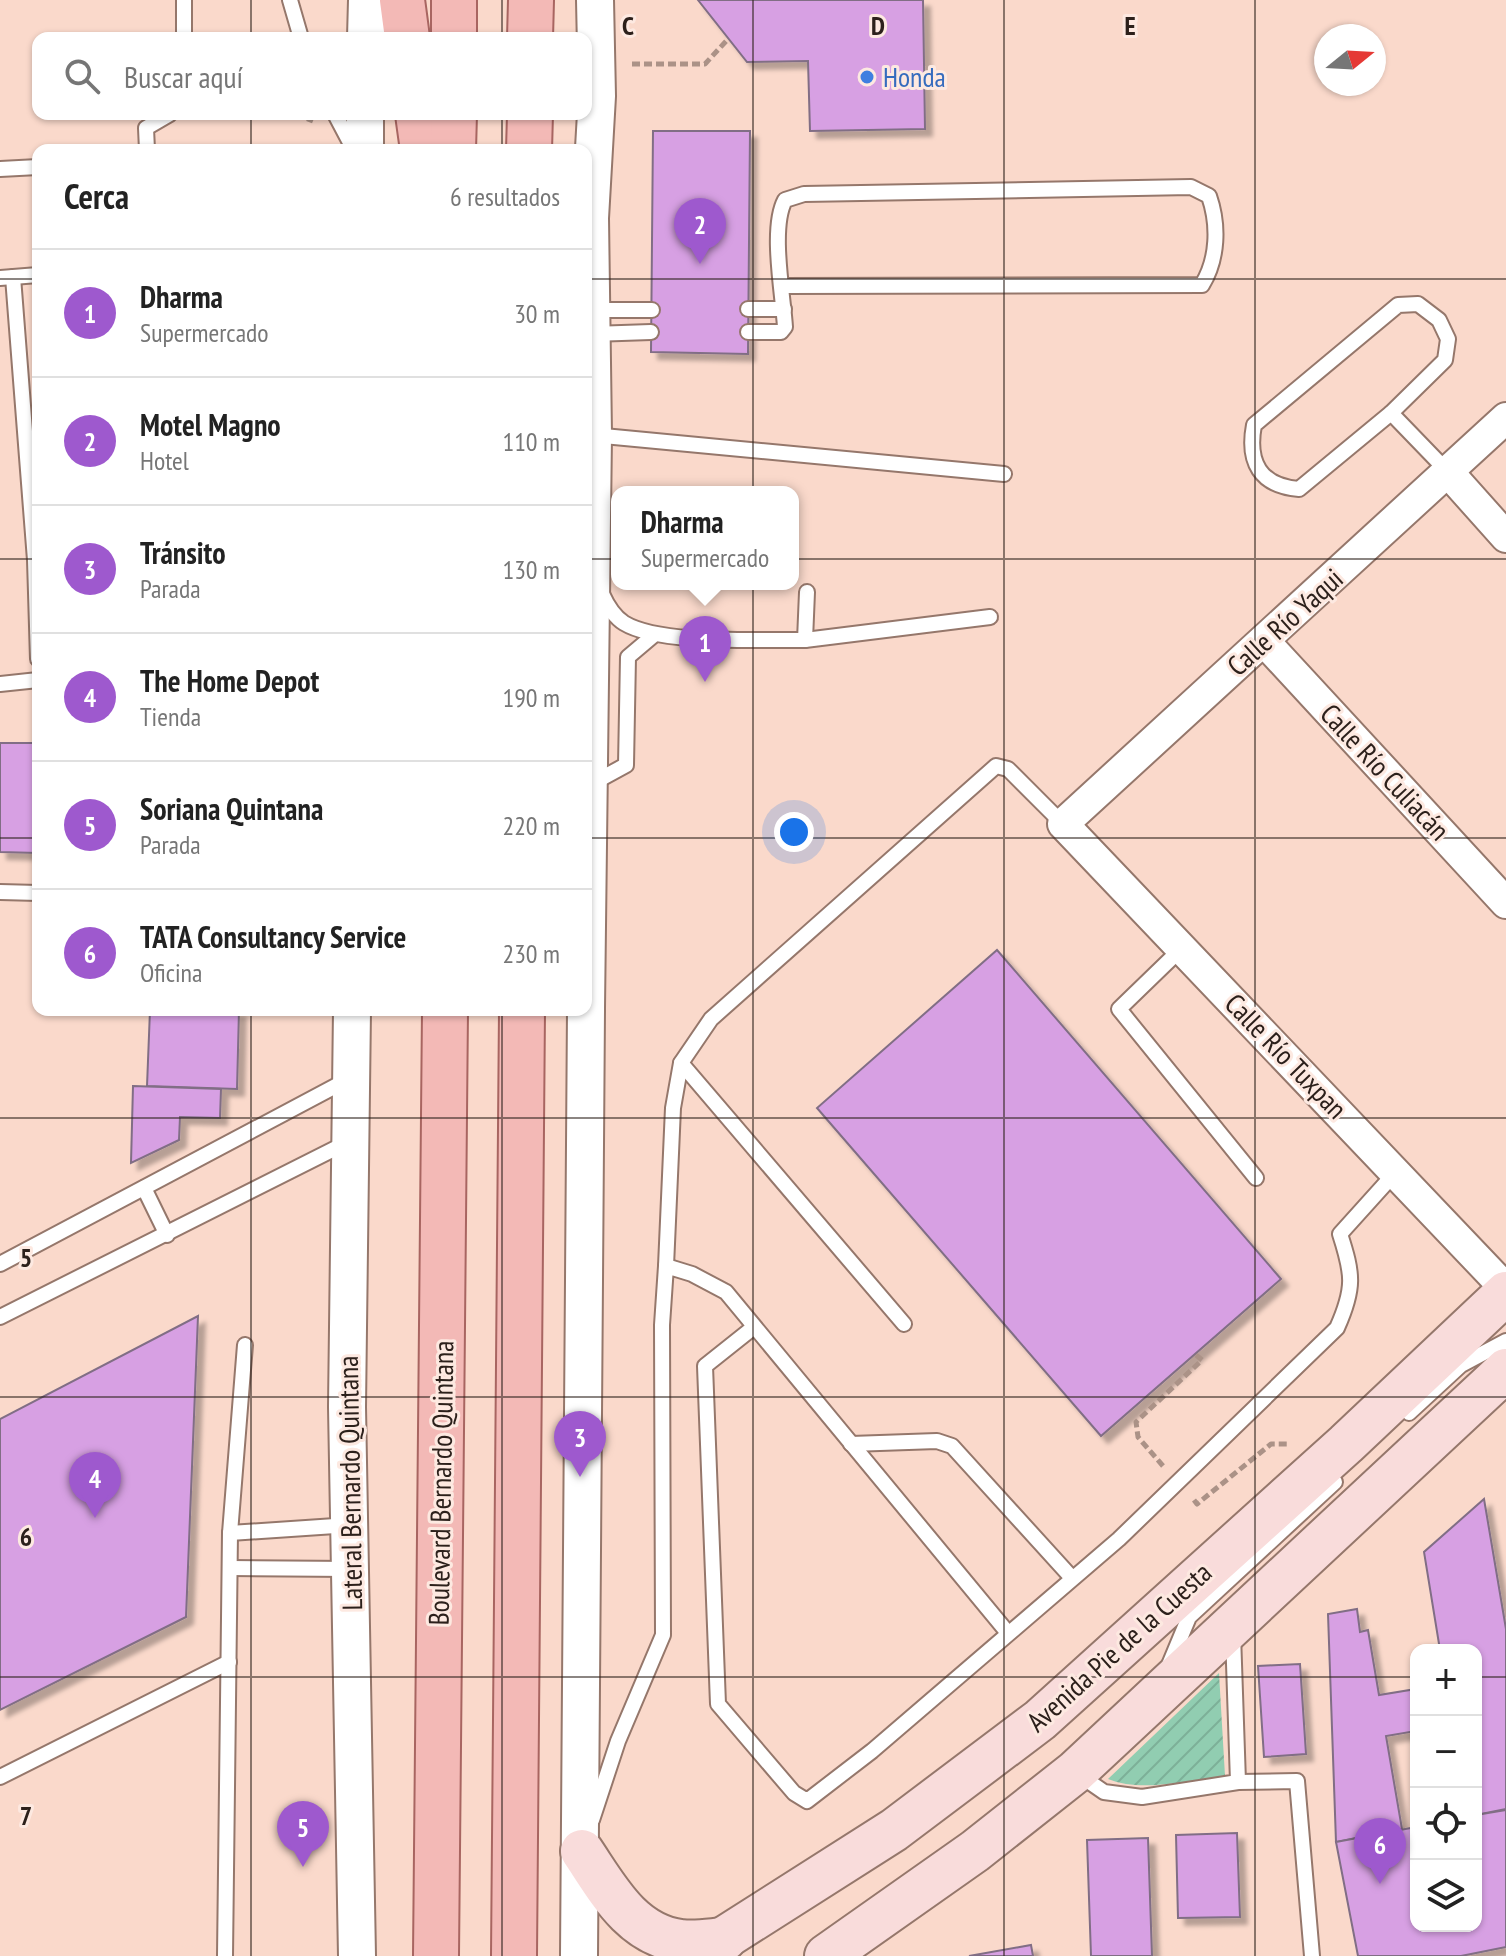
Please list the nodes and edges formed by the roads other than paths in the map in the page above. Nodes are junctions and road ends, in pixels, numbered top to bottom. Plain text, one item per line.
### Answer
1 (184, 0) edge
2 (290, 0) edge
3 (367, 0) edge
4 (402, 0) edge
5 (454, 0) edge
6 (531, 0) edge
7 (595, 0) edge
8 (184, 32) edge
9 (299, 32) edge
10 (366, 32) edge
11 (406, 32) edge
12 (454, 32) edge
13 (530, 32) edge
14 (160, 120) edge
15 (338, 120) edge
16 (365, 120) edge
17 (419, 120) edge
18 (454, 120) edge
19 (530, 120) edge
20 (147, 144) edge
21 (351, 144) edge
22 (365, 144) edge
23 (422, 144) edge
24 (453, 144) edge
25 (529, 144) edge
26 (32, 167) edge
27 (0, 169) edge
28 (592, 183) edge
29 (32, 276) edge
30 (7, 278) edge
31 (782, 286) junction
32 (748, 309) dead end
33 (784, 309) junction
34 (652, 310) dead end
35 (592, 322) junction
36 (651, 332) dead end
37 (748, 332) dead end
38 (1391, 413) junction
39 (1506, 418) edge
40 (593, 435) junction
41 (1448, 472) junction
42 (1004, 474) dead end
43 (592, 504) edge
44 (32, 530) edge
45 (1506, 537) edge
46 (592, 574) edge
47 (807, 592) dead end
48 (990, 617) dead end
49 (654, 635) junction
50 (805, 640) junction
51 (1264, 641) junction
52 (32, 681) edge
53 (0, 684) edge
54 (592, 783) edge
55 (1063, 824) junction
56 (0, 892) edge
57 (32, 893) edge
58 (1506, 903) edge
59 (1182, 948) junction
60 (352, 1016) edge
61 (445, 1016) edge
62 (522, 1016) edge
63 (586, 1016) edge
64 (681, 1063) junction
65 (351, 1078) junction
66 (350, 1141) junction
67 (1395, 1173) junction
68 (1256, 1178) dead end
69 (144, 1188) junction
70 (167, 1235) junction
71 (0, 1264) edge
72 (666, 1266) junction
73 (1502, 1302) edge
74 (0, 1317) edge
75 (904, 1324) dead end
76 (754, 1327) junction
77 (1506, 1341) edge
78 (245, 1345) dead end
79 (1506, 1370) edge
80 (1401, 1420) dead end
81 (851, 1444) junction
82 (1346, 1472) dead end
83 (350, 1525) junction
84 (230, 1533) junction
85 (230, 1568) junction
86 (351, 1569) junction
87 (1072, 1578) junction
88 (1233, 1624) junction
89 (1008, 1633) junction
90 (229, 1662) junction
91 (1157, 1695) junction
92 (1075, 1772) junction
93 (0, 1777) edge
94 (1238, 1782) junction
95 (582, 1851) junction
96 (514, 1946) edge
97 (436, 1948) edge
98 (572, 1948) edge
99 (710, 1948) edge
100 (225, 1956) edge
101 (357, 1956) edge
102 (826, 1956) edge
103 (1312, 1956) edge

1 - 8 lane
2 - 9 lane
3 - 10 street
4 - 11 main road
5 - 12 main road
6 - 13 main road
7 - 28 street
14 - 20 lane
15 - 21 lane
16 - 22 street
17 - 23 main road
18 - 24 main road
19 - 25 main road
26 - 27 lane
29 - 30 lane
30 - 44 lane
31 - 31 lane
31 - 33 lane
32 - 33 lane
33 - 37 lane
34 - 35 lane
35 - 36 lane
35 - 40 street
38 - 38 lane
38 - 41 lane
39 - 41 street, Calle Río Yaqui
40 - 42 lane
40 - 43 street
41 - 45 street
41 - 51 street, Calle Río Yaqui
46 - 49 lane
47 - 50 lane
48 - 50 lane
49 - 50 lane
49 - 54 lane
51 - 55 street, Calle Río Yaqui
51 - 58 street, Calle Río Culiacán
52 - 53 lane
55 - 59 street, Calle Río Tuxpan
55 - 64 lane
56 - 57 lane
59 - 67 street, Calle Río Tuxpan
59 - 68 lane
60 - 65 street, Lateral Bernardo Quintana
61 - 97 main road, Boulevard Bernardo Quintana
62 - 96 main road
63 - 95 street
64 - 72 lane
64 - 75 lane
65 - 66 street, Lateral Bernardo Quintana
65 - 69 lane
66 - 70 lane
66 - 83 street, Lateral Bernardo Quintana
67 - 73 street, Calle Río Tuxpan
67 - 87 lane
69 - 70 lane
69 - 71 lane
70 - 74 lane
72 - 76 lane
72 - 95 lane
73 - 99 main road, Avenida Pie de la Cuesta
76 - 81 lane
76 - 89 lane
77 - 80 lane
78 - 84 lane
79 - 88 main road
81 - 87 lane
81 - 89 lane
82 - 91 lane
83 - 84 lane
83 - 86 street, Lateral Bernardo Quintana
84 - 85 lane
85 - 86 lane
85 - 90 lane
86 - 101 street, Lateral Bernardo Quintana
87 - 89 lane
88 - 91 main road
88 - 94 lane
90 - 93 lane
90 - 100 lane
91 - 92 main road
92 - 94 lane
92 - 102 main road
94 - 103 lane
95 - 98 street
95 - 99 main road

